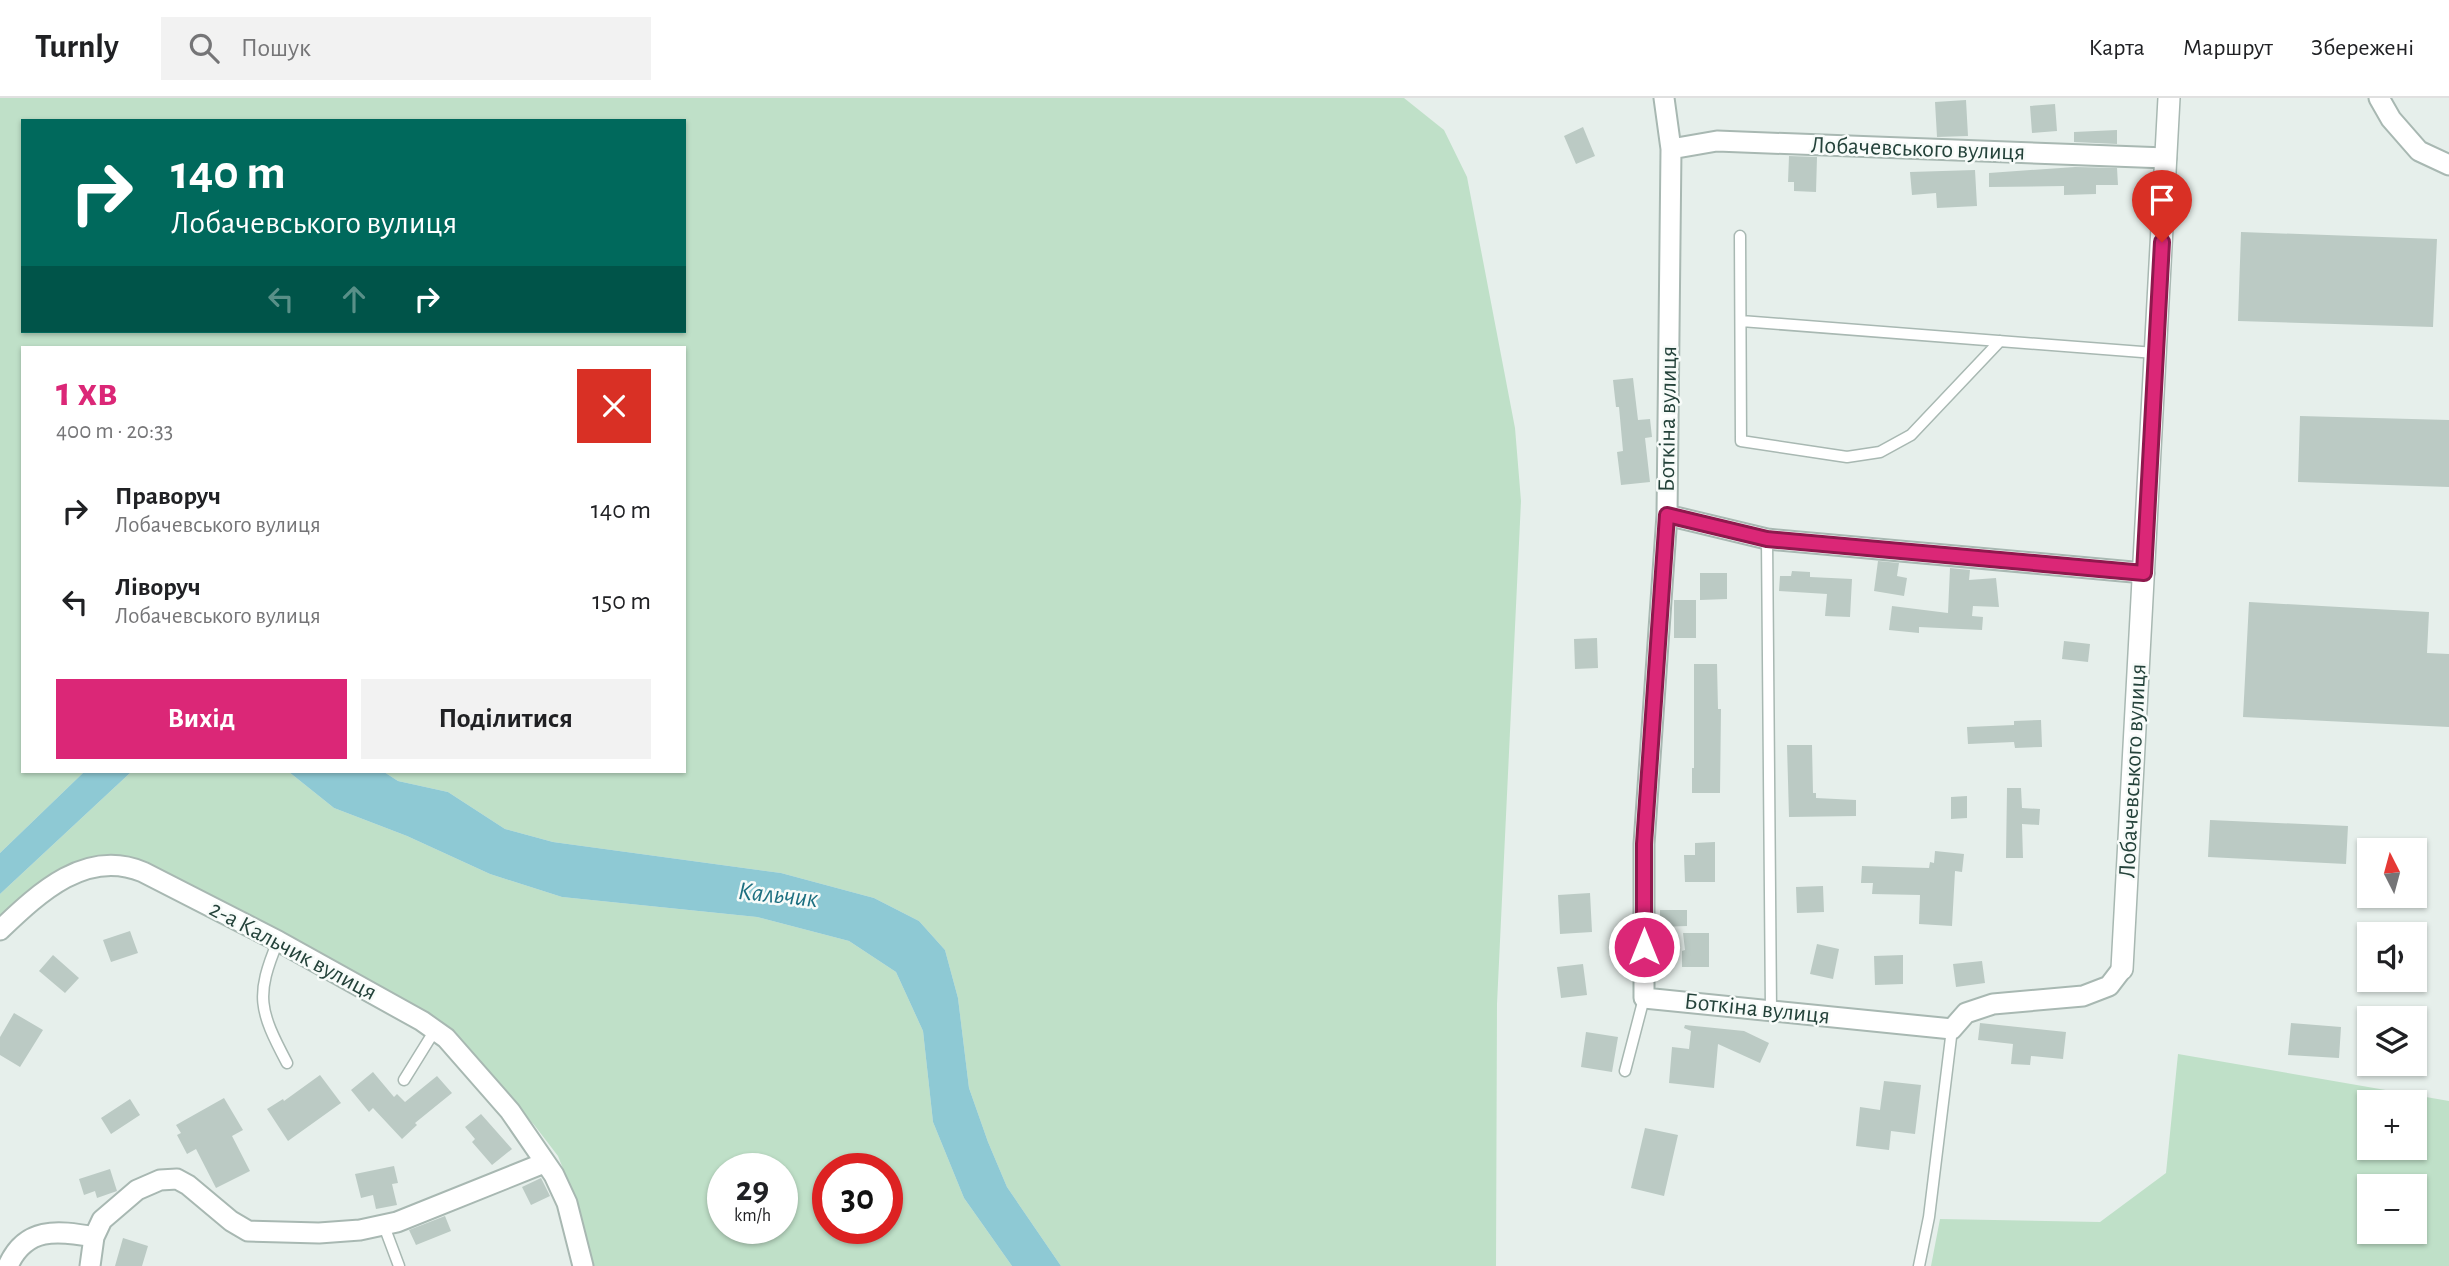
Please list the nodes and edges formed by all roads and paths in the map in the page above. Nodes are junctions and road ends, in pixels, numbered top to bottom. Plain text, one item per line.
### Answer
1 (1664, 98) edge
2 (2169, 98) edge
3 (2379, 98) edge
4 (1671, 149) junction
5 (2166, 158) junction
6 (2449, 164) edge
7 (1740, 236) dead end
8 (1741, 321) junction
9 (2000, 341) junction
10 (2155, 353) junction
11 (1667, 515) junction
12 (1767, 539) junction
13 (2144, 573) junction
14 (0, 930) edge
15 (278, 940) junction
16 (2122, 970) joint
17 (1644, 998) junction
18 (1771, 1011) junction
19 (435, 1029) junction
20 (1952, 1030) junction
21 (287, 1063) dead end
22 (1625, 1070) dead end
23 (404, 1080) dead end
24 (544, 1163) junction
25 (384, 1226) junction
26 (94, 1237) junction
27 (8, 1266) edge
28 (90, 1266) edge
29 (399, 1266) edge
30 (583, 1266) edge
31 (1919, 1266) edge

1 - 4 street, Боткіна вулиця
2 - 5 street, Лобачевського вулиця
3 - 6 street
4 - 5 street, Лобачевського вулиця
4 - 11 street, Боткіна вулиця
5 - 10 street, Лобачевського вулиця
7 - 8 lane
8 - 9 lane
8 - 9 lane
9 - 10 lane
10 - 13 street, Лобачевського вулиця
11 - 12 street
11 - 17 street, Боткіна вулиця
12 - 13 street
12 - 18 lane
13 - 16 street, Лобачевського вулиця
14 - 15 street, 2-а Кальчик вулиця
15 - 19 street, 2-а Кальчик вулиця
15 - 21 lane
16 - 20 street
17 - 18 street, Боткіна вулиця
17 - 22 lane
18 - 20 street, Боткіна вулиця
19 - 23 lane
19 - 24 street, 2-а Кальчик вулиця
20 - 31 lane
24 - 25 street
24 - 30 street, 2-а Кальчик вулиця
25 - 26 street
25 - 29 lane
26 - 27 street
26 - 28 street

